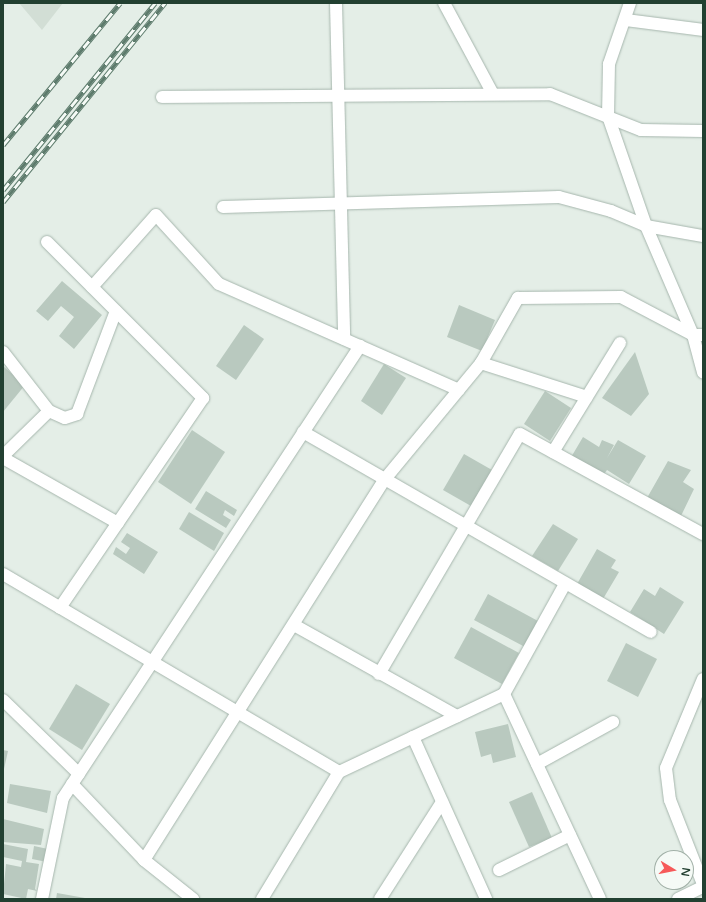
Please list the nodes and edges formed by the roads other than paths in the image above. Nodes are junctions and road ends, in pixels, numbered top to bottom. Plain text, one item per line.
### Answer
1 (336, 3) edge
2 (444, 3) edge
3 (630, 3) edge
4 (626, 20) junction
5 (703, 30) edge
6 (493, 94) junction
7 (338, 96) junction
8 (162, 97) dead end
9 (608, 116) junction
10 (703, 131) edge
11 (341, 204) junction
12 (223, 207) dead end
13 (646, 226) junction
14 (703, 236) edge
15 (47, 242) dead end
16 (92, 287) junction
17 (116, 311) junction
18 (698, 335) edge
19 (344, 339) junction
20 (620, 343) dead end
21 (360, 346) junction
22 (3, 352) edge
23 (481, 363) junction
24 (703, 373) edge
25 (458, 390) junction
26 (587, 397) junction
27 (49, 411) junction
28 (303, 432) junction
29 (553, 452) junction
30 (3, 457) edge
31 (385, 479) junction
32 (118, 523) junction
33 (466, 526) junction
34 (703, 534) edge
35 (3, 574) edge
36 (565, 584) junction
37 (60, 608) junction
38 (294, 625) junction
39 (651, 632) dead end
40 (152, 662) junction
41 (380, 674) junction
42 (703, 679) edge
43 (504, 694) junction
44 (3, 700) edge
45 (239, 713) junction
46 (458, 716) junction
47 (613, 722) dead end
48 (413, 737) junction
49 (537, 764) junction
50 (339, 772) junction
51 (76, 779) junction
52 (442, 802) junction
53 (570, 834) junction
54 (144, 860) junction
55 (499, 870) dead end
56 (703, 884) edge
57 (703, 887) edge
58 (179, 894) edge
59 (681, 898) edge
60 (42, 899) edge
61 (194, 899) edge
62 (262, 899) edge
63 (380, 899) edge
64 (486, 899) edge
65 (600, 899) edge

1 - 7 street
2 - 6 street
3 - 4 street
4 - 5 street
4 - 9 street
6 - 7 street
6 - 9 street
7 - 8 street
7 - 11 street
9 - 10 street
9 - 13 street
11 - 12 street
11 - 13 street
11 - 19 street
13 - 14 street
13 - 18 street
15 - 16 street
16 - 17 street
16 - 19 street
17 - 27 street
17 - 32 street
18 - 23 street
18 - 24 street
19 - 21 street
20 - 26 street
21 - 25 street
21 - 28 street
22 - 27 street
23 - 25 street
23 - 26 street
25 - 31 street
26 - 29 street
27 - 30 street
28 - 31 street
28 - 40 street
29 - 33 street
29 - 34 street
30 - 32 street
31 - 33 street
31 - 38 street
32 - 37 street
33 - 36 street
33 - 41 street
35 - 37 street
36 - 39 street
36 - 43 street
37 - 40 street
38 - 41 street
38 - 45 street
40 - 45 street
40 - 51 street
41 - 46 street
42 - 56 street
43 - 46 street
43 - 49 street
44 - 51 street
45 - 50 street
45 - 54 street
46 - 48 street
47 - 49 street
48 - 50 street
48 - 52 street
49 - 53 street
50 - 62 street
51 - 54 street
51 - 60 street
52 - 63 street
52 - 64 street
53 - 55 street
53 - 65 street
54 - 58 street
57 - 59 street
58 - 61 street

